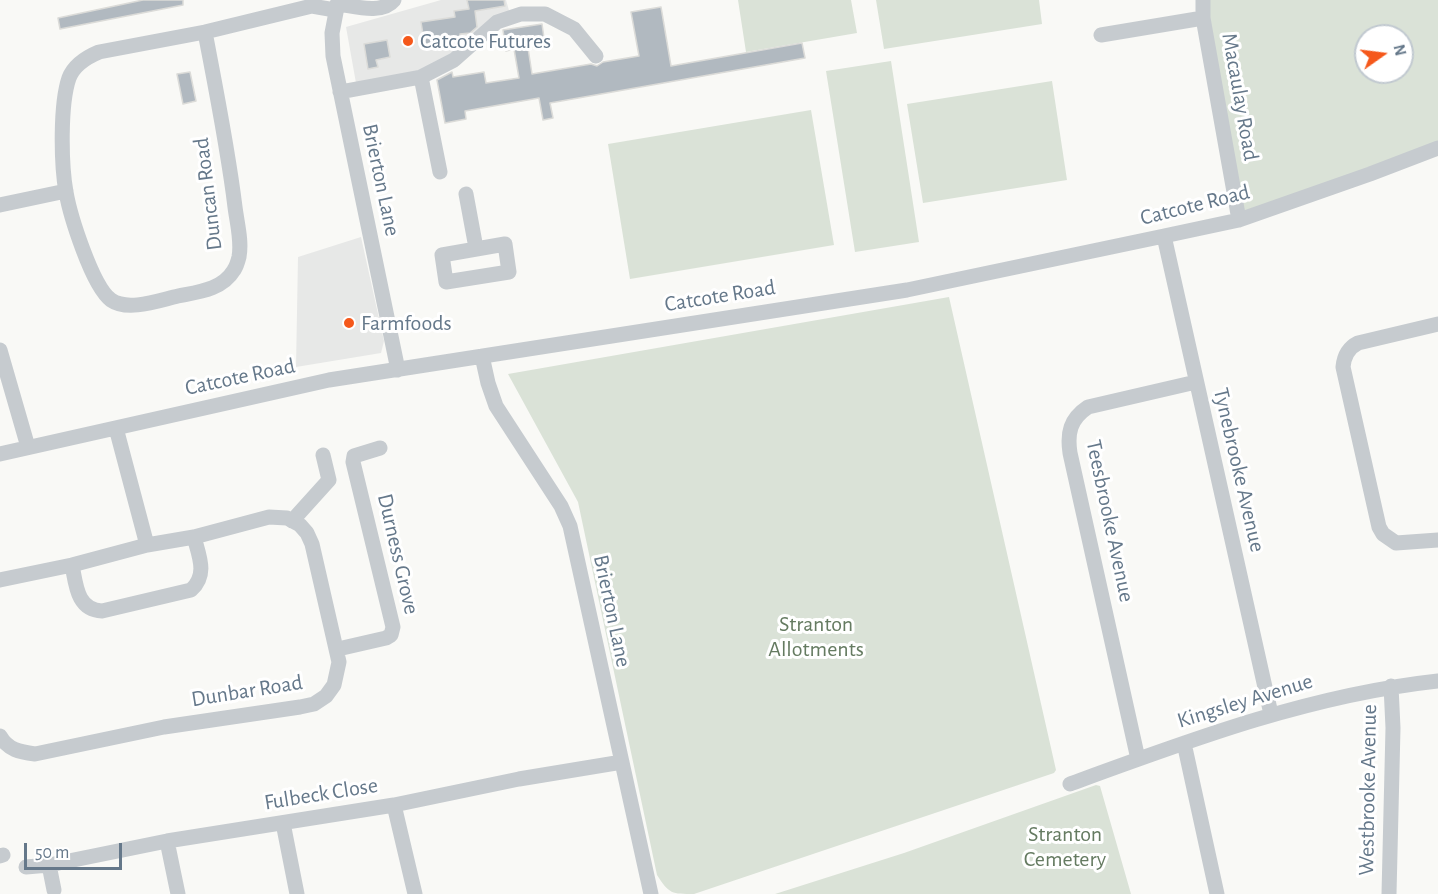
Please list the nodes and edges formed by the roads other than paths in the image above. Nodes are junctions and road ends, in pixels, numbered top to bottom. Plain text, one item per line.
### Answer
1 (394, 0) edge
2 (1203, 0) edge
3 (337, 5) edge
4 (1203, 18) junction
5 (205, 32) junction
6 (1101, 35) dead end
7 (596, 56) dead end
8 (421, 77) junction
9 (340, 92) junction
10 (1438, 148) edge
11 (440, 172) dead end
12 (66, 191) junction
13 (466, 194) dead end
14 (0, 205) edge
15 (1239, 220) junction
16 (1164, 236) junction
17 (476, 248) dead end
18 (1438, 324) edge
19 (0, 350) edge
20 (482, 356) junction
21 (398, 369) junction
22 (1196, 382) junction
23 (116, 428) junction
24 (28, 447) junction
25 (380, 448) dead end
26 (0, 454) edge
27 (323, 455) dead end
28 (292, 521) junction
29 (194, 537) junction
30 (1438, 540) edge
31 (147, 545) junction
32 (72, 565) junction
33 (0, 580) edge
34 (338, 649) junction
35 (1438, 681) edge
36 (1391, 686) junction
37 (1271, 714) junction
38 (0, 736) edge
39 (1184, 743) junction
40 (1138, 759) junction
41 (622, 762) junction
42 (1070, 784) dead end
43 (394, 805) junction
44 (283, 824) junction
45 (167, 841) junction
46 (49, 865) junction
47 (26, 867) dead end
48 (54, 890) dead end
49 (178, 894) edge
50 (297, 894) edge
51 (415, 894) edge
52 (651, 894) edge
53 (1216, 894) edge
54 (1389, 894) edge

1 - 3 street, Duncan Road
2 - 4 street, Macaulay Road
3 - 5 street, Duncan Road
3 - 9 street, Brierton Lane
4 - 6 street, Macaulay Road
4 - 15 street, Macaulay Road
5 - 12 street, Duncan Road
5 - 12 street, Duncan Road
7 - 8 street
8 - 9 street
8 - 11 street
9 - 21 street, Brierton Lane
10 - 15 street, Catcote Road
12 - 14 street
13 - 17 street
15 - 16 street, Catcote Road
16 - 20 street, Catcote Road
16 - 22 street, Tynebrooke Avenue
18 - 30 street
19 - 24 street
20 - 21 street, Catcote Road
20 - 41 street, Brierton Lane
21 - 23 street, Catcote Road
22 - 37 street, Tynebrooke Avenue
22 - 40 street, Teesbrooke Avenue
23 - 24 street, Catcote Road
23 - 31 street
24 - 26 street, Catcote Road
25 - 34 street, Durness Grove
27 - 28 street
28 - 29 street
28 - 34 street, Dunbar Road
29 - 31 street
29 - 32 street
31 - 32 street
32 - 33 street
34 - 38 street, Dunbar Road
35 - 36 street, Kingsley Avenue
36 - 37 street, Kingsley Avenue
36 - 54 street, Westbrooke Avenue
37 - 39 street, Kingsley Avenue
39 - 40 street, Kingsley Avenue
39 - 53 street
40 - 42 street, Kingsley Avenue
41 - 43 street, Fulbeck Close
41 - 52 street, Brierton Lane
43 - 44 street, Fulbeck Close
43 - 51 street
44 - 45 street, Fulbeck Close
44 - 50 street
45 - 46 street, Fulbeck Close
45 - 49 street
46 - 47 street, Fulbeck Close
46 - 48 street

